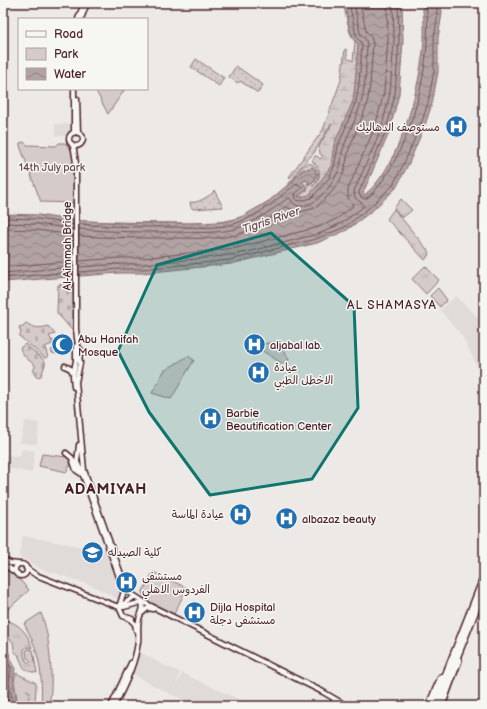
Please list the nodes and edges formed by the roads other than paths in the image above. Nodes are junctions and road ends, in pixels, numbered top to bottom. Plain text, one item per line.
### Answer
1 (84, 3) edge
2 (87, 3) edge
3 (79, 18) edge
4 (80, 18) edge
5 (75, 90) edge
6 (76, 133) junction
7 (72, 144) junction
8 (78, 145) junction
9 (76, 163) junction
10 (76, 329) junction
11 (78, 347) junction
12 (87, 354) dead end
13 (78, 362) junction
14 (65, 366) dead end
15 (73, 376) junction
16 (66, 453) dead end
17 (82, 474) junction
18 (3, 559) edge
19 (3, 564) edge
20 (18, 564) junction
21 (26, 568) junction
22 (18, 574) junction
23 (484, 576) edge
24 (484, 590) edge
25 (134, 597) junction
26 (142, 602) junction
27 (138, 604) junction
28 (119, 607) junction
29 (141, 614) junction
30 (122, 615) junction
31 (130, 619) junction
32 (467, 627) junction
33 (459, 646) junction
34 (431, 700) dead end
35 (339, 704) edge
36 (111, 706) edge
37 (114, 706) edge
38 (348, 706) edge
39 (433, 706) edge
40 (438, 706) edge
41 (442, 706) edge

1 - 3 main road
2 - 4 main road
5 - 6 main road
6 - 7 main road
6 - 8 main road
7 - 8 main road
7 - 9 main road, Al-Aimmah Bridge
8 - 9 main road, Al-Aimmah Bridge
9 - 10 main road, Al-Aimmah Bridge
10 - 11 main road
10 - 13 main road
11 - 12 main road
11 - 13 main road
13 - 15 main road
13 - 25 main road
14 - 15 main road
15 - 17 main road
16 - 17 main road
17 - 28 main road
18 - 20 main road
19 - 22 main road
20 - 21 main road
20 - 22 main road
21 - 22 main road
21 - 28 main road
23 - 32 highway
24 - 32 highway
25 - 26 main road
25 - 28 main road
26 - 27 main road
26 - 29 main road
26 - 35 main road
27 - 28 main road
27 - 30 main road
28 - 30 main road
29 - 31 main road
29 - 35 main road
29 - 37 main road
30 - 31 main road
31 - 36 main road
32 - 33 highway
32 - 34 highway
32 - 41 highway
33 - 39 highway
33 - 40 highway
35 - 38 main road

